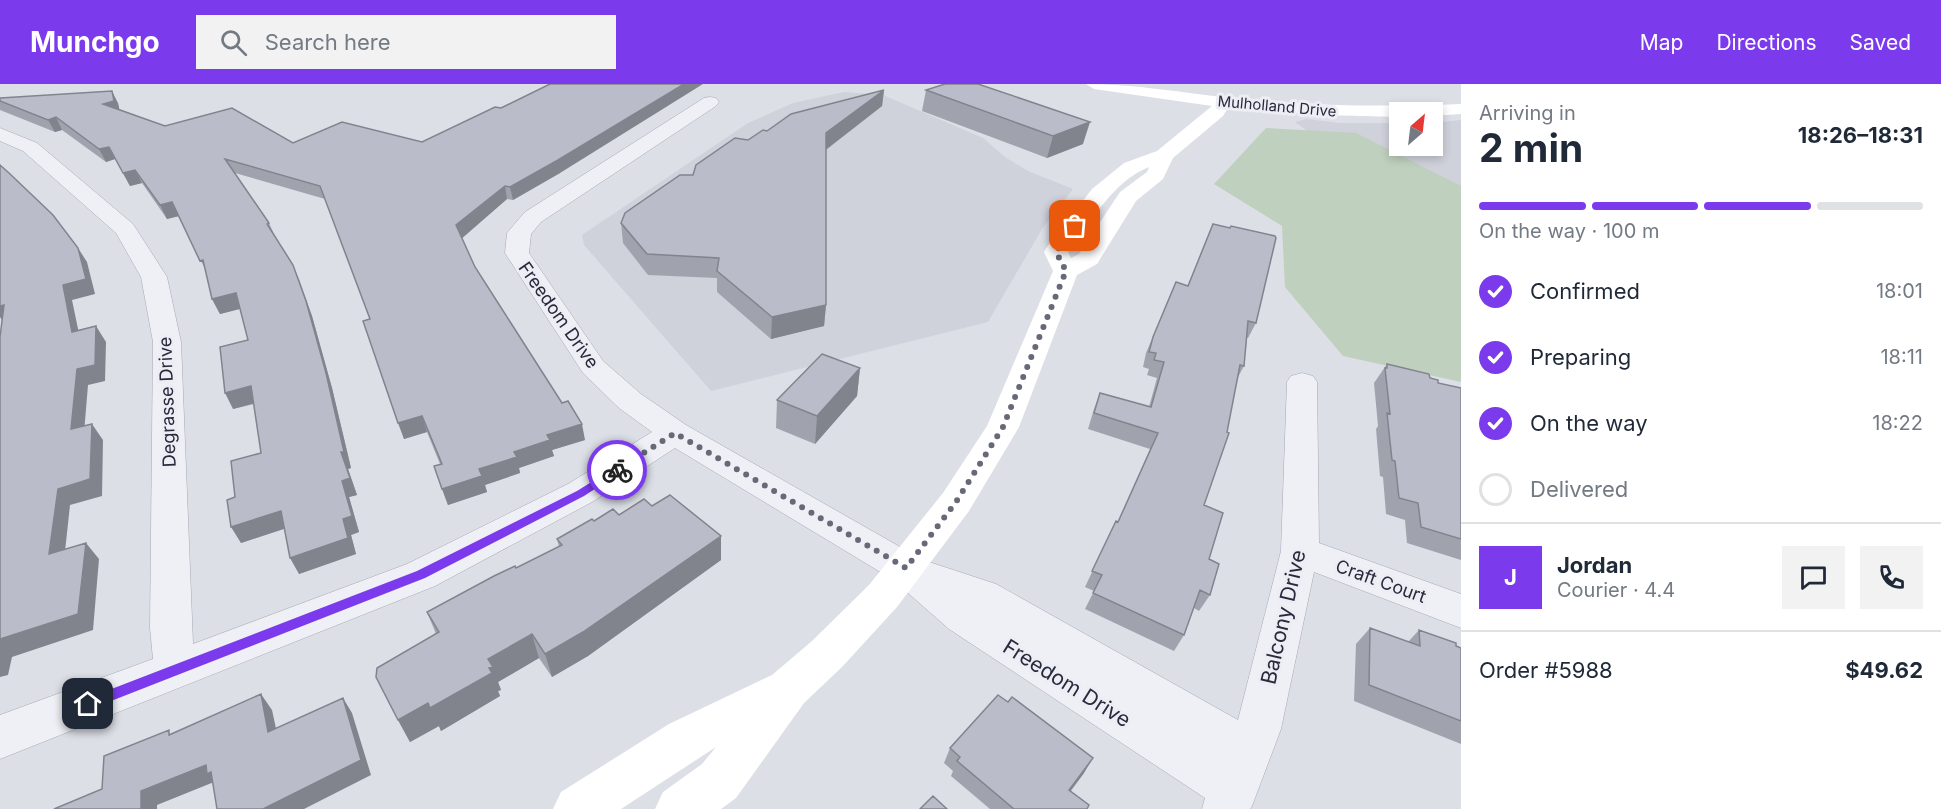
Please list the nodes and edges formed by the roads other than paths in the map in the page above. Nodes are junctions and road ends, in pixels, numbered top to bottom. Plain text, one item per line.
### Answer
1 (1094, 84) edge
2 (1120, 86) edge
3 (710, 102) dead end
4 (1223, 102) junction
5 (1461, 109) edge
6 (0, 134) edge
7 (1302, 382) dead end
8 (675, 433) junction
9 (1300, 551) junction
10 (906, 568) junction
11 (1461, 611) edge
12 (175, 670) junction
13 (788, 689) junction
14 (0, 737) edge
15 (1236, 783) edge
16 (578, 809) edge
17 (680, 809) edge

1 - 2 main road, Mulholland Drive
2 - 4 main road, Mulholland Drive
3 - 8 street, Freedom Drive
4 - 5 main road, Mulholland Drive
4 - 10 main road
6 - 12 street, Degrasse Drive
7 - 9 street, Balcony Drive
8 - 10 street, Freedom Drive
8 - 12 street
9 - 11 street, Craft Court
9 - 15 street, Balcony Drive
10 - 13 main road
10 - 15 street, Freedom Drive
12 - 14 street
13 - 16 main road
13 - 17 main road

